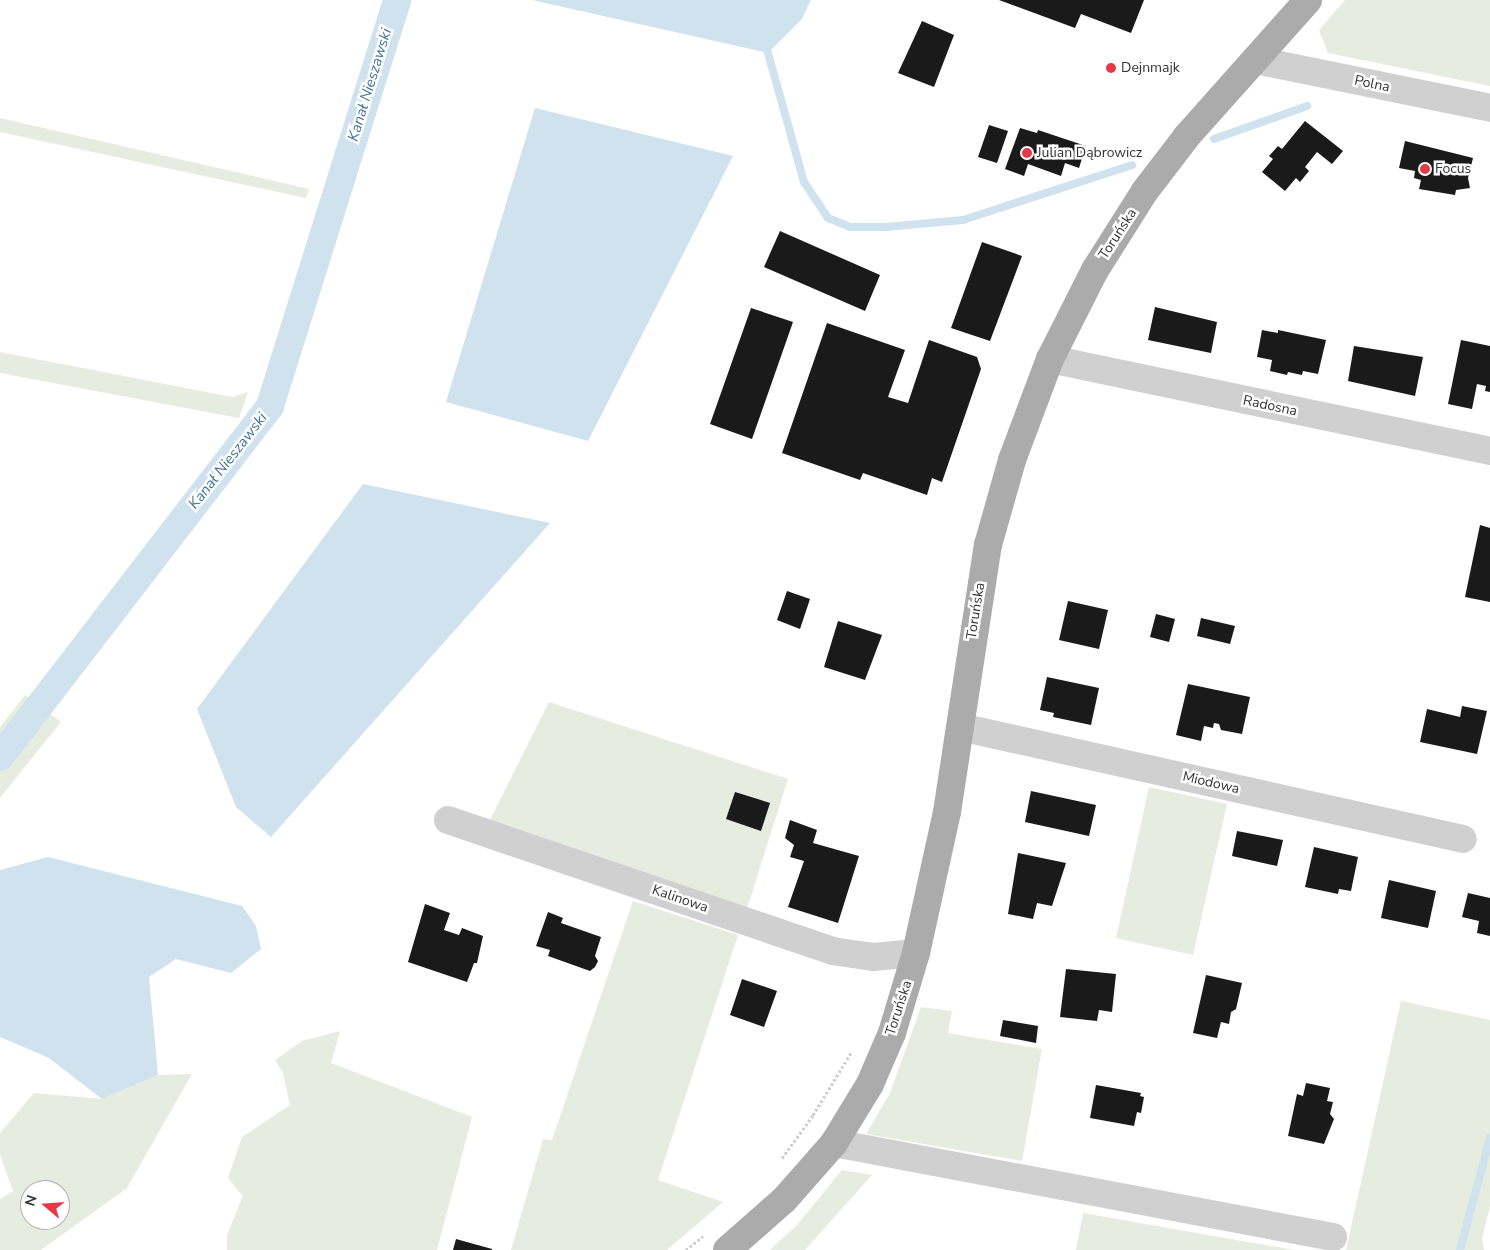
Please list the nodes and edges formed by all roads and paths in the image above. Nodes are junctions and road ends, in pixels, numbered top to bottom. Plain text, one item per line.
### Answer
1 (1308, 0) edge
2 (1255, 60) junction
3 (1490, 108) edge
4 (1050, 358) junction
5 (1490, 451) edge
6 (960, 727) junction
7 (448, 820) dead end
8 (1463, 839) dead end
9 (916, 953) junction
10 (834, 1143) junction
11 (1333, 1236) dead end
12 (727, 1250) edge

1 - 2 main road, Toruńska
2 - 3 street, Polna
2 - 4 main road, Toruńska
4 - 5 street, Radosna
4 - 6 main road, Toruńska
6 - 8 street, Miodowa
6 - 9 main road, Toruńska
7 - 9 street, Kalinowa
9 - 10 main road, Toruńska
10 - 11 street
10 - 12 main road, Toruńska

